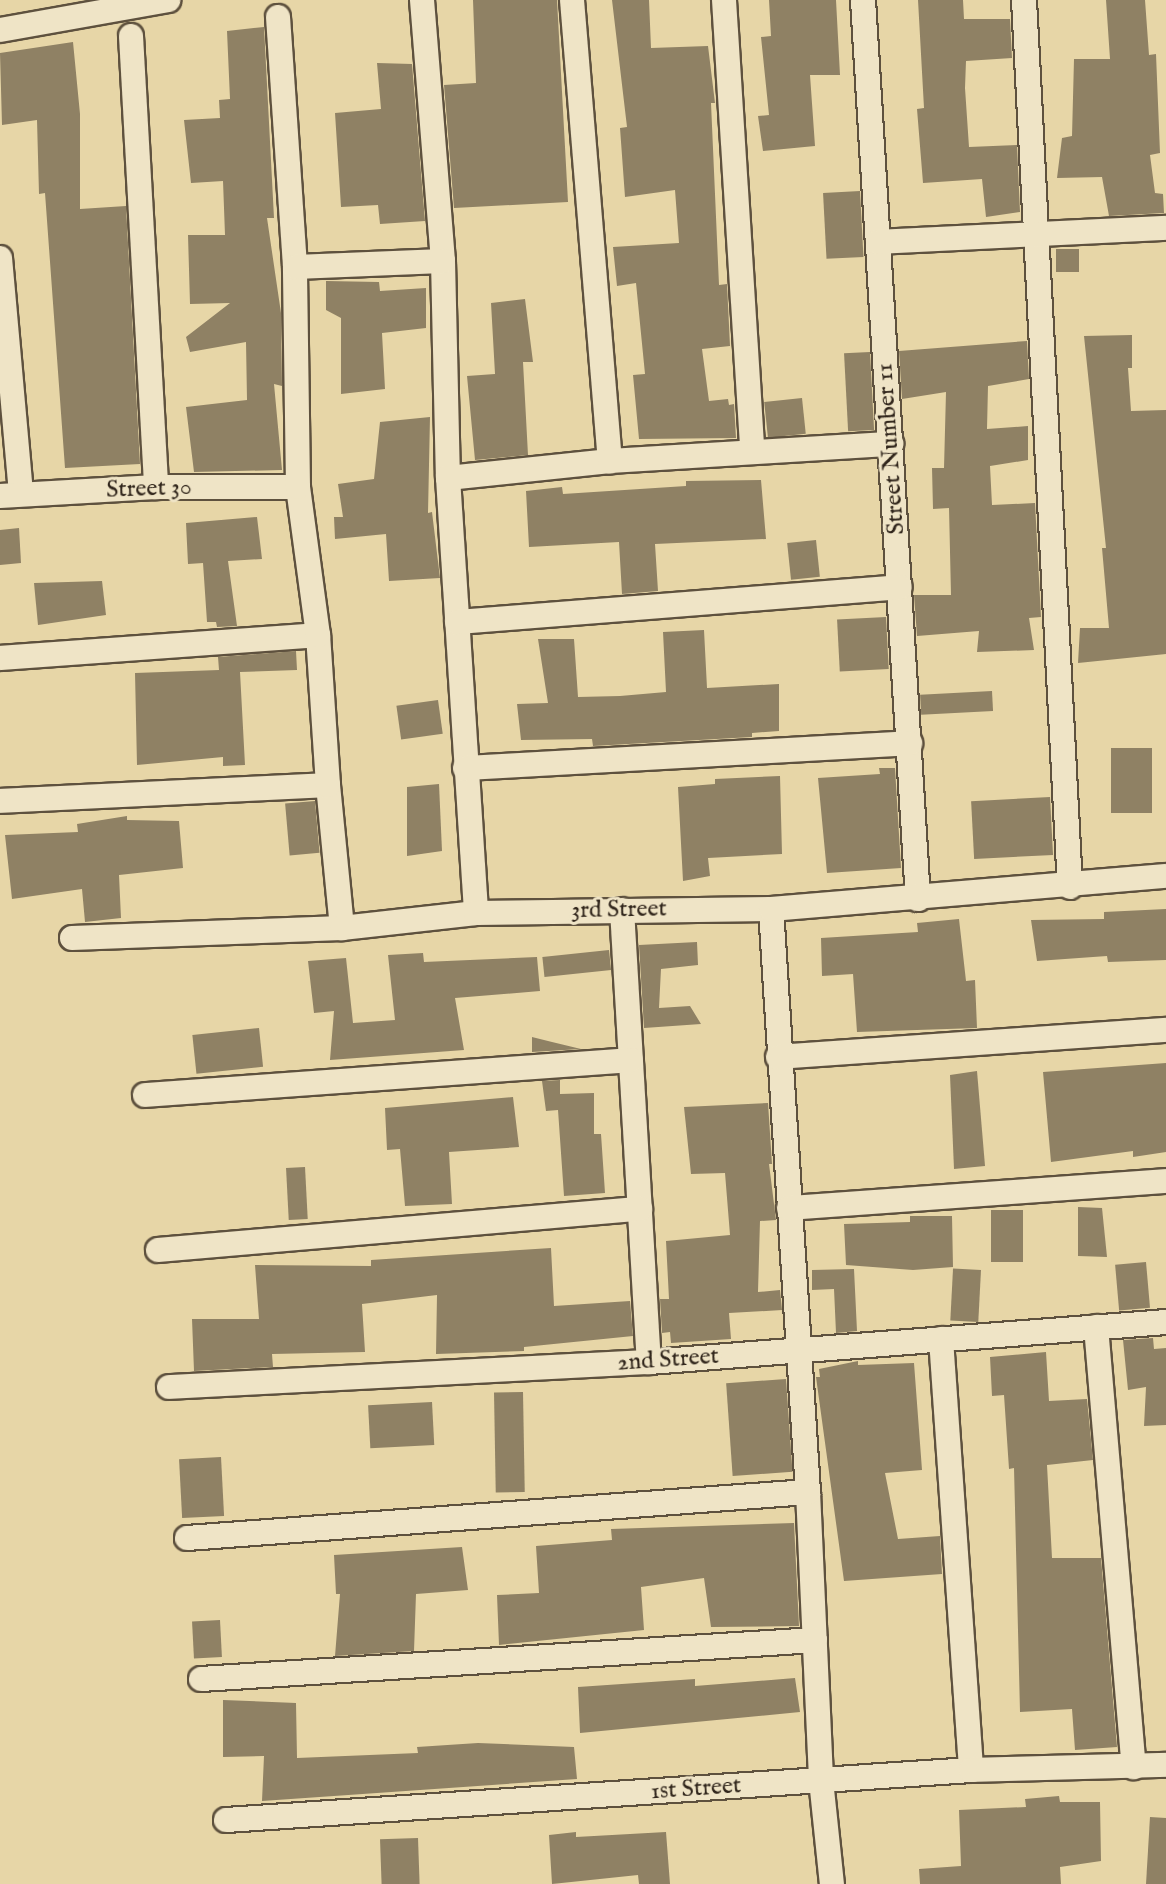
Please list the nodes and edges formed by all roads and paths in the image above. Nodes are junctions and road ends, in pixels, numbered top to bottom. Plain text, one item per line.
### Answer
1 (168, 0) edge
2 (422, 0) edge
3 (572, 0) edge
4 (724, 0) edge
5 (863, 0) edge
6 (1024, 0) edge
7 (103, 5) edge
8 (278, 17) dead end
9 (0, 30) edge
10 (131, 36) dead end
11 (1166, 228) edge
12 (1038, 234) junction
13 (878, 242) junction
14 (0, 258) edge
15 (443, 261) junction
16 (295, 267) junction
17 (891, 444) junction
18 (752, 451) junction
19 (610, 461) junction
20 (448, 478) junction
21 (156, 487) junction
22 (298, 487) junction
23 (10, 495) edge
24 (900, 587) junction
25 (457, 622) junction
26 (318, 635) junction
27 (0, 658) edge
28 (911, 743) junction
29 (465, 768) junction
30 (328, 785) junction
31 (0, 801) edge
32 (1166, 876) edge
33 (1070, 887) junction
34 (918, 899) junction
35 (771, 909) junction
36 (622, 910) junction
37 (476, 913) junction
38 (342, 928) junction
39 (72, 939) dead end
40 (1166, 1030) edge
41 (778, 1057) junction
42 (631, 1060) junction
43 (145, 1095) dead end
44 (1166, 1181) edge
45 (789, 1208) junction
46 (640, 1209) junction
47 (158, 1250) dead end
48 (1166, 1322) edge
49 (1097, 1327) junction
50 (941, 1339) junction
51 (797, 1350) junction
52 (649, 1362) junction
53 (169, 1387) dead end
54 (808, 1492) junction
55 (187, 1538) dead end
56 (815, 1640) junction
57 (201, 1679) dead end
58 (1166, 1765) edge
59 (1134, 1767) junction
60 (971, 1770) junction
61 (821, 1780) junction
62 (226, 1820) dead end
63 (832, 1884) edge

1 - 7 street
2 - 15 street
3 - 19 street
4 - 18 street
5 - 13 street, Street Number 11
6 - 12 street
7 - 9 street
8 - 16 street
10 - 21 street
11 - 12 street
12 - 13 street
12 - 33 street
13 - 17 street, Street Number 11
14 - 23 street
15 - 16 street
15 - 20 street
16 - 22 street
17 - 18 street
17 - 24 street, Street Number 11
18 - 19 street
19 - 20 street
20 - 25 street
21 - 22 street, Street 30
21 - 23 street, Street 30
22 - 26 street
24 - 25 street
24 - 28 street, Street Number 11
25 - 29 street
26 - 27 street
26 - 30 street
28 - 29 street
28 - 34 street, Street Number 11
29 - 37 street
30 - 31 street
30 - 38 street
32 - 33 street, 3rd Street
33 - 34 street, 3rd Street
34 - 35 street, 3rd Street
35 - 36 street, 3rd Street
35 - 41 street
36 - 37 street, 3rd Street
36 - 42 street
37 - 38 street, 3rd Street
38 - 39 street, 3rd Street
40 - 41 street
41 - 45 street
42 - 43 street
42 - 46 street
44 - 45 street
45 - 51 street
46 - 47 street
46 - 52 street
48 - 49 street, 2nd Street
49 - 50 street, 2nd Street
49 - 59 street
50 - 51 street, 2nd Street
50 - 60 street
51 - 52 street, 2nd Street
51 - 54 street
52 - 53 street, 2nd Street
54 - 55 street
54 - 56 street
56 - 57 street
56 - 61 street
58 - 59 street, 1st Street
59 - 60 street, 1st Street
60 - 61 street, 1st Street
61 - 62 street, 1st Street
61 - 63 street

